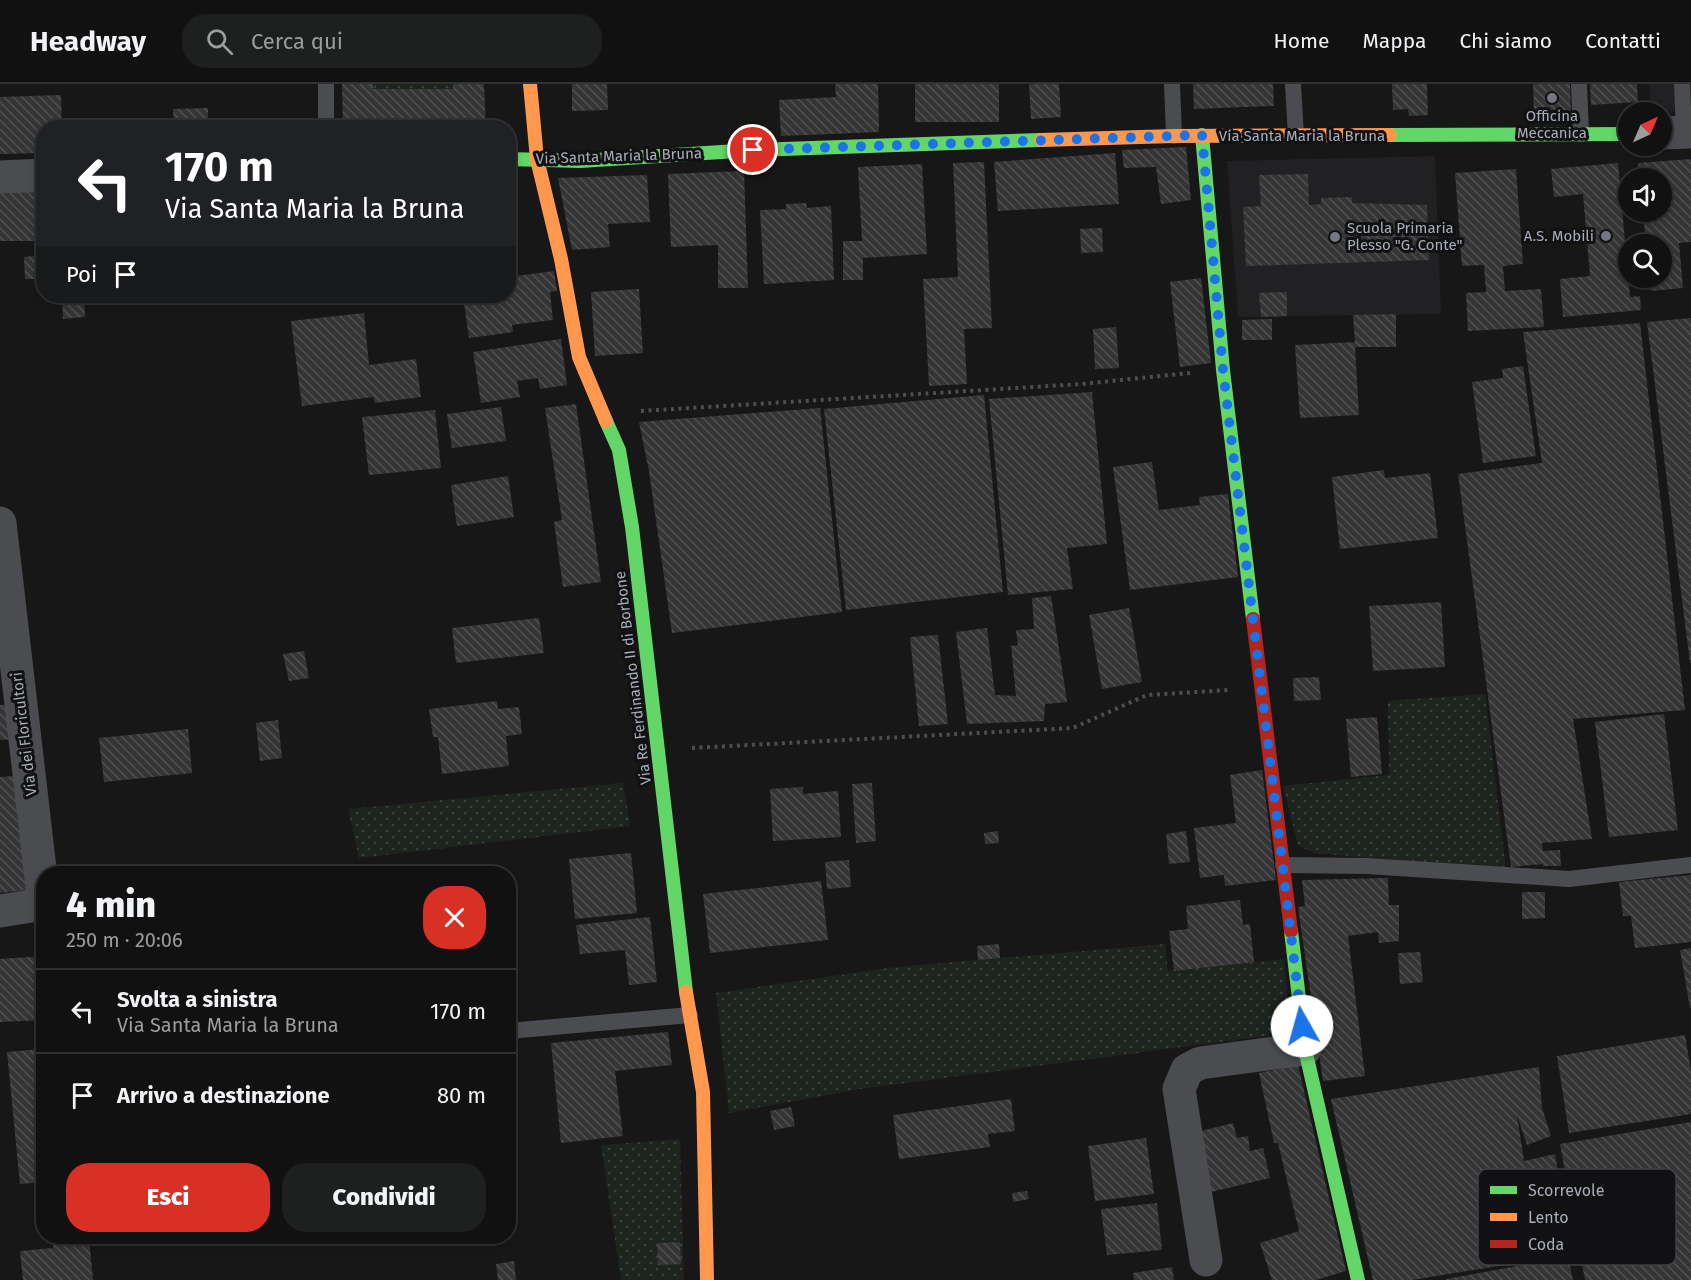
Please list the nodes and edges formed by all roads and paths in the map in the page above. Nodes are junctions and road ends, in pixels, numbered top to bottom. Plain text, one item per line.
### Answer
1 (326, 84) edge
2 (530, 84) edge
3 (1172, 84) edge
4 (1293, 84) edge
5 (1579, 84) edge
6 (1682, 84) edge
7 (326, 120) edge
8 (1679, 132) edge
9 (1581, 134) junction
10 (1618, 134) edge
11 (1202, 135) junction
12 (1174, 136) junction
13 (1296, 136) junction
14 (516, 159) edge
15 (537, 159) junction
16 (36, 175) edge
17 (0, 177) edge
18 (1223, 370) junction
19 (605, 413) junction
20 (0, 523) edge
21 (1262, 688) junction
22 (658, 750) junction
23 (1283, 865) junction
24 (1691, 865) edge
25 (40, 866) edge
26 (36, 905) edge
27 (0, 911) edge
28 (690, 1015) junction
29 (516, 1030) edge
30 (1305, 1049) junction
31 (1206, 1260) dead end
32 (707, 1280) edge
33 (1358, 1280) edge

1 - 7 lane
2 - 15 street, Via Re Ferdinando II di Borbone
3 - 12 lane
4 - 13 lane
5 - 9 lane
6 - 8 lane
9 - 10 street, Via Santa Maria la Bruna
9 - 13 street, Via Santa Maria la Bruna
11 - 12 street, Via Santa Maria la Bruna
11 - 13 street, Via Santa Maria la Bruna
11 - 18 street
12 - 15 street, Via Santa Maria la Bruna
14 - 15 street, Via Santa Maria la Bruna
15 - 19 street, Via Re Ferdinando II di Borbone
16 - 17 street
18 - 19 path
18 - 21 street
19 - 22 street, Via Re Ferdinando II di Borbone
20 - 25 street, Via dei Floricultori
21 - 22 path
21 - 23 street
22 - 28 street, Via Re Ferdinando II di Borbone
23 - 24 lane
23 - 30 street
26 - 27 street, Via dei Floricultori
28 - 29 lane
28 - 32 street, Via Re Ferdinando II di Borbone
30 - 31 street
30 - 33 street

